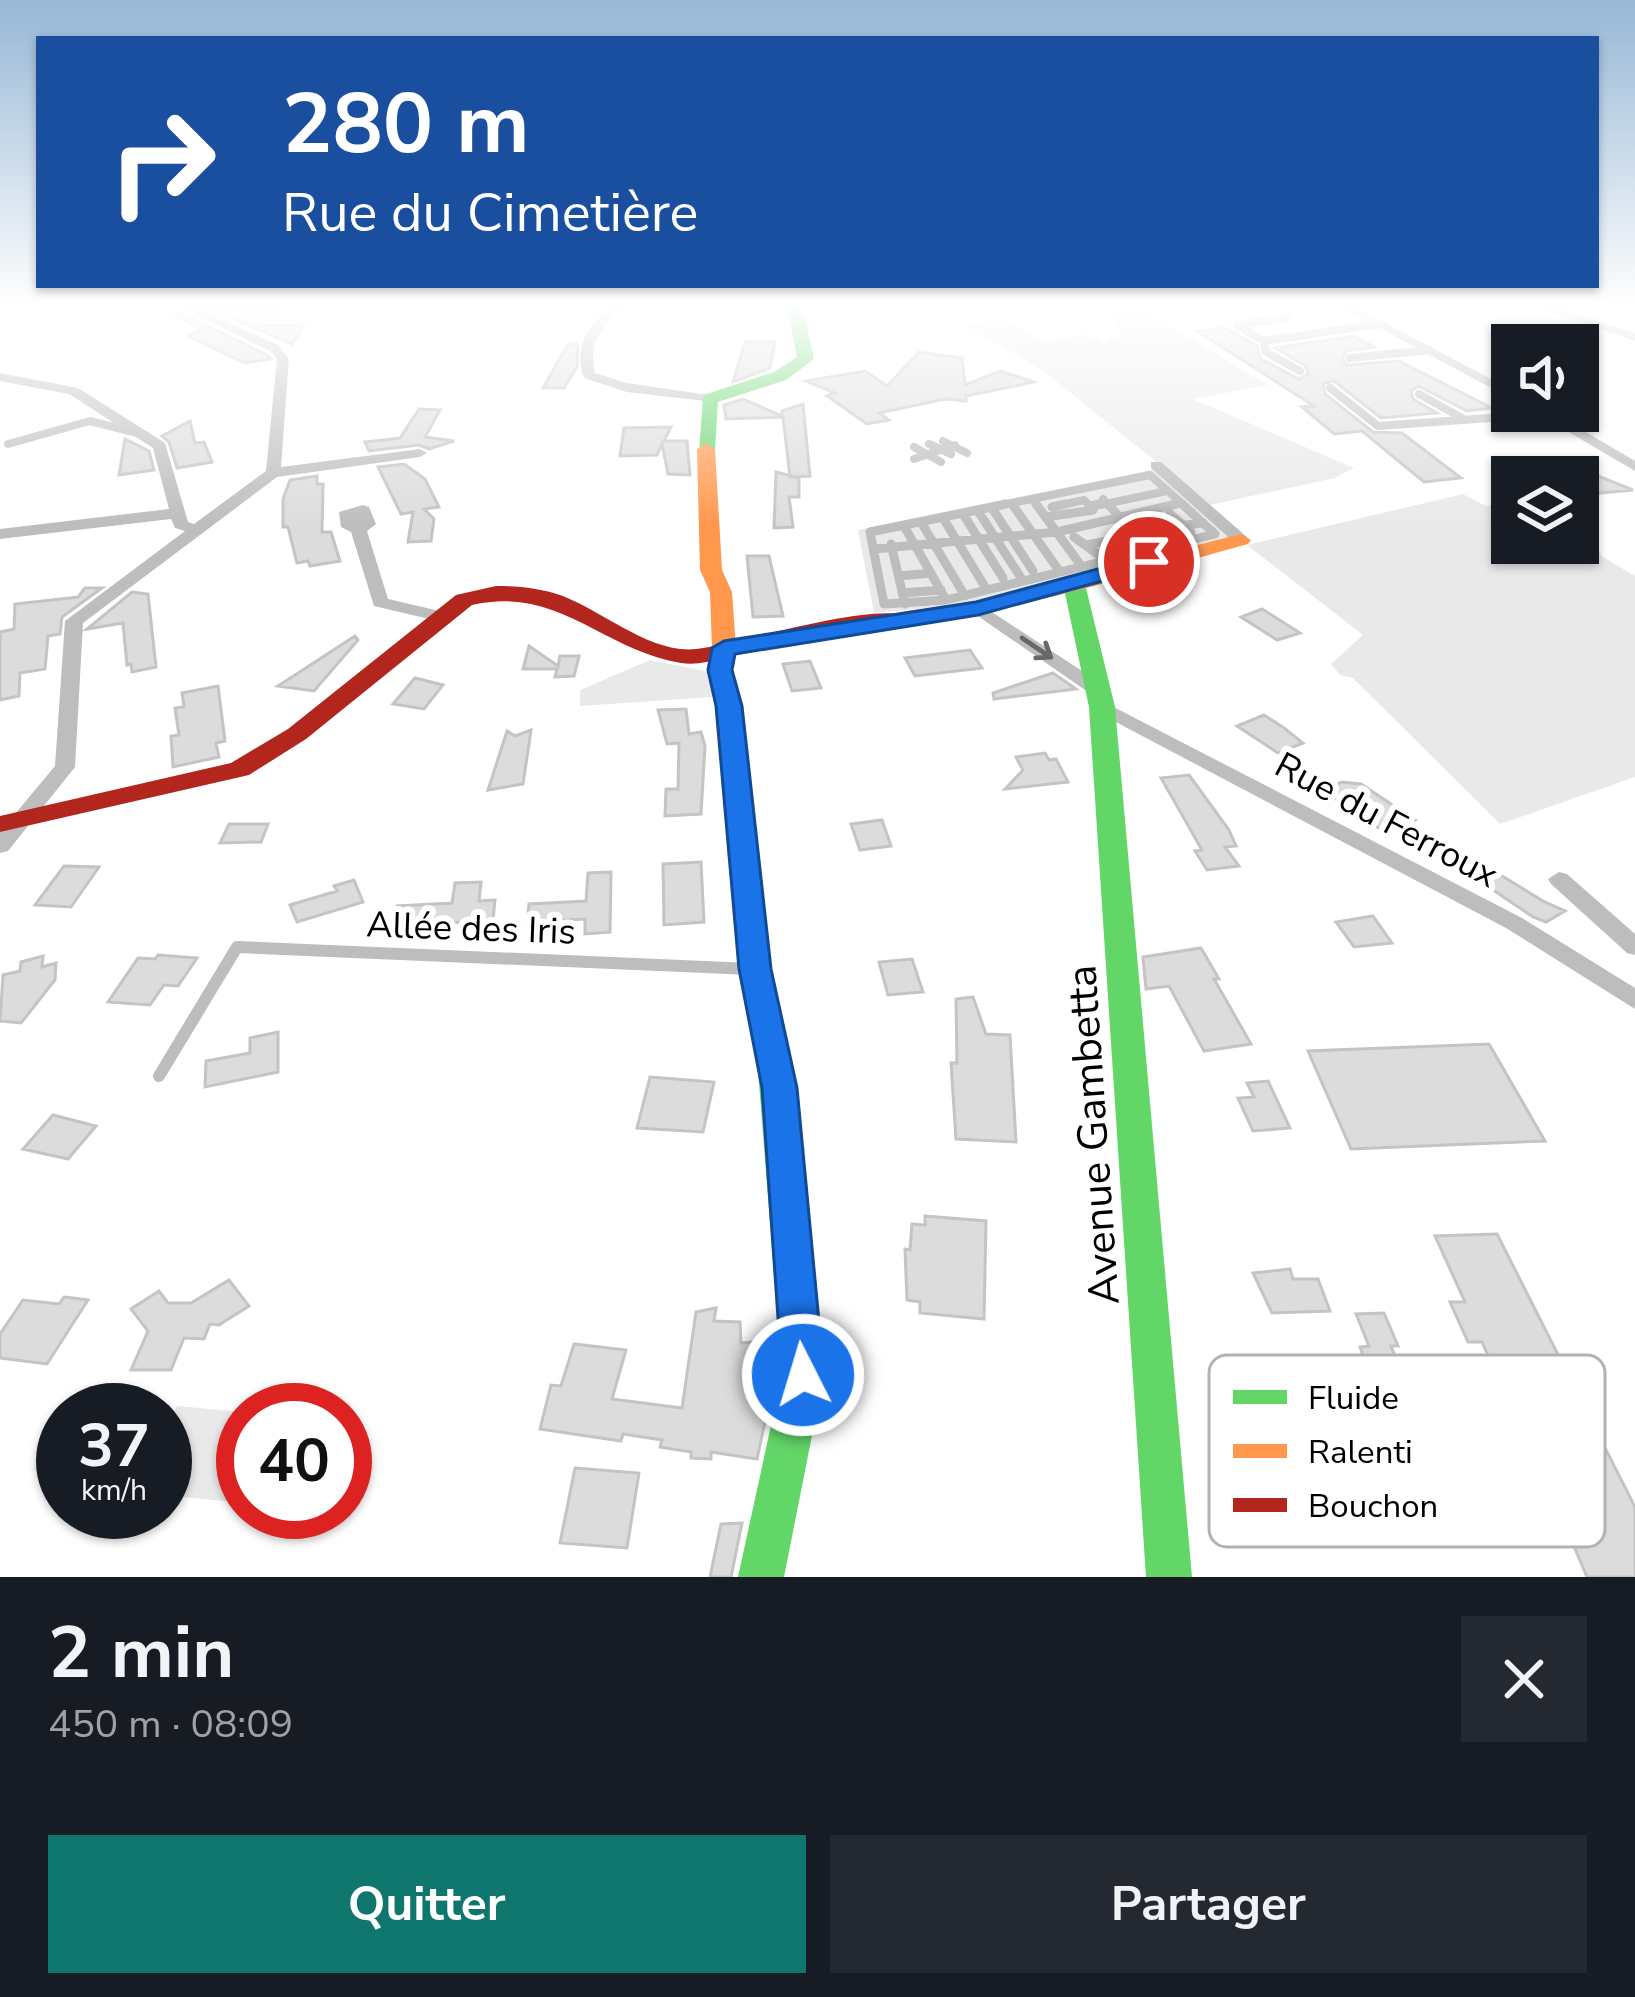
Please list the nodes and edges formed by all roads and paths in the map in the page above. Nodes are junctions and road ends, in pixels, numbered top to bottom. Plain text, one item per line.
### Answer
1 (17, 380) edge
2 (281, 380) edge
3 (595, 380) edge
4 (769, 380) edge
5 (1330, 388) dead end
6 (1419, 394) dead end
7 (709, 399) junction
8 (1491, 418) edge
9 (1465, 420) junction
10 (1575, 432) edge
11 (146, 435) junction
12 (8, 444) dead end
13 (914, 447) dead end
14 (928, 449) junction
15 (420, 453) dead end
16 (968, 453) dead end
17 (914, 459) dead end
18 (940, 462) dead end
19 (1156, 464) dead end
20 (1635, 467) edge
21 (273, 472) junction
22 (1140, 484) dead end
23 (1093, 487) junction
24 (1167, 491) junction
25 (1151, 494) junction
26 (1033, 500) junction
27 (1106, 502) junction
28 (1181, 503) junction
29 (1012, 504) junction
30 (1090, 506) junction
31 (1052, 507) dead end
32 (992, 508) junction
33 (978, 511) junction
34 (178, 513) junction
35 (963, 514) junction
36 (1170, 514) dead end
37 (1125, 516) junction
38 (1046, 517) junction
39 (943, 518) junction
40 (1154, 518) dead end
41 (921, 522) junction
42 (1202, 523) junction
43 (904, 526) junction
44 (1164, 527) junction
45 (358, 529) dead end
46 (888, 529) junction
47 (1186, 529) junction
48 (198, 530) junction
49 (1103, 530) dead end
50 (1146, 530) junction
51 (1057, 532) junction
52 (1089, 533) dead end
53 (0, 534) edge
54 (1033, 535) junction
55 (1135, 536) junction
56 (1174, 536) dead end
57 (1010, 537) junction
58 (1074, 537) dead end
59 (995, 538) junction
60 (1117, 538) junction
61 (979, 539) junction
62 (1241, 539) joint
63 (957, 542) junction
64 (1101, 542) junction
65 (934, 544) junction
66 (1086, 545) junction
67 (1164, 547) junction
68 (873, 549) junction
69 (1149, 551) junction
70 (1127, 552) junction
71 (923, 559) junction
72 (895, 562) junction
73 (1033, 571) dead end
74 (1077, 573) junction
75 (1003, 578) dead end
76 (1023, 581) junction
77 (904, 598) junction
78 (961, 599) junction
79 (442, 617) junction
80 (724, 648) junction
81 (1099, 698) junction
82 (11, 821) edge
83 (0, 846) edge
84 (1559, 879) dead end
85 (1635, 946) edge
86 (755, 969) junction
87 (1635, 1000) edge
88 (159, 1076) dead end
89 (760, 1577) edge
90 (1169, 1577) edge

1 - 11 street
2 - 21 street
3 - 7 street
4 - 7 street
5 - 9 lane
6 - 9 lane
7 - 80 street
8 - 9 lane
10 - 20 street
11 - 12 lane
11 - 34 street
13 - 14 lane
14 - 16 lane
14 - 17 lane
14 - 18 lane
15 - 21 street
19 - 62 street
21 - 48 street
22 - 25 lane
23 - 24 lane
23 - 26 lane
23 - 27 lane
24 - 25 lane
24 - 28 lane
25 - 27 lane
26 - 29 lane
26 - 38 lane
27 - 30 lane
27 - 37 lane
28 - 37 lane
28 - 42 lane
29 - 32 lane
29 - 54 lane
30 - 31 lane
30 - 38 lane
32 - 33 lane
32 - 57 lane
33 - 35 lane
33 - 59 lane
34 - 48 street
34 - 53 street
35 - 39 lane
35 - 61 lane
36 - 47 lane
37 - 50 lane
37 - 51 lane
37 - 55 lane
38 - 51 lane
39 - 41 lane
39 - 63 lane
40 - 44 lane
41 - 43 lane
41 - 65 lane
42 - 47 lane
42 - 67 lane
43 - 46 lane
43 - 71 lane
44 - 47 lane
44 - 50 lane
44 - 56 lane
45 - 79 street
46 - 68 lane
46 - 72 lane
48 - 82 street
49 - 60 lane
50 - 67 lane
51 - 54 lane
51 - 74 lane
52 - 64 lane
54 - 57 lane
54 - 74 lane
55 - 60 lane
55 - 69 lane
57 - 59 lane
57 - 73 lane
58 - 66 lane
59 - 61 lane
59 - 76 lane
60 - 64 lane
60 - 70 lane
61 - 63 lane
61 - 75 lane
62 - 74 street
63 - 65 lane
63 - 78 lane
64 - 66 lane
64 - 70 lane
65 - 71 lane
65 - 78 lane
66 - 74 lane
67 - 69 lane
68 - 72 lane
68 - 77 lane
69 - 70 lane
70 - 74 lane
71 - 72 lane
71 - 72 lane
71 - 78 lane
72 - 77 lane
74 - 76 lane
74 - 78 street
74 - 81 street, Avenue Gambetta
76 - 78 lane
77 - 78 lane
77 - 78 lane
78 - 80 street
78 -> 81 street
79 - 80 street
79 - 82 street
80 - 86 street
81 - 87 street, Rue du Ferroux
81 - 90 street, Avenue Gambetta
82 - 83 street
84 - 85 street
86 - 88 lane, Allée des Iris
86 - 89 street

